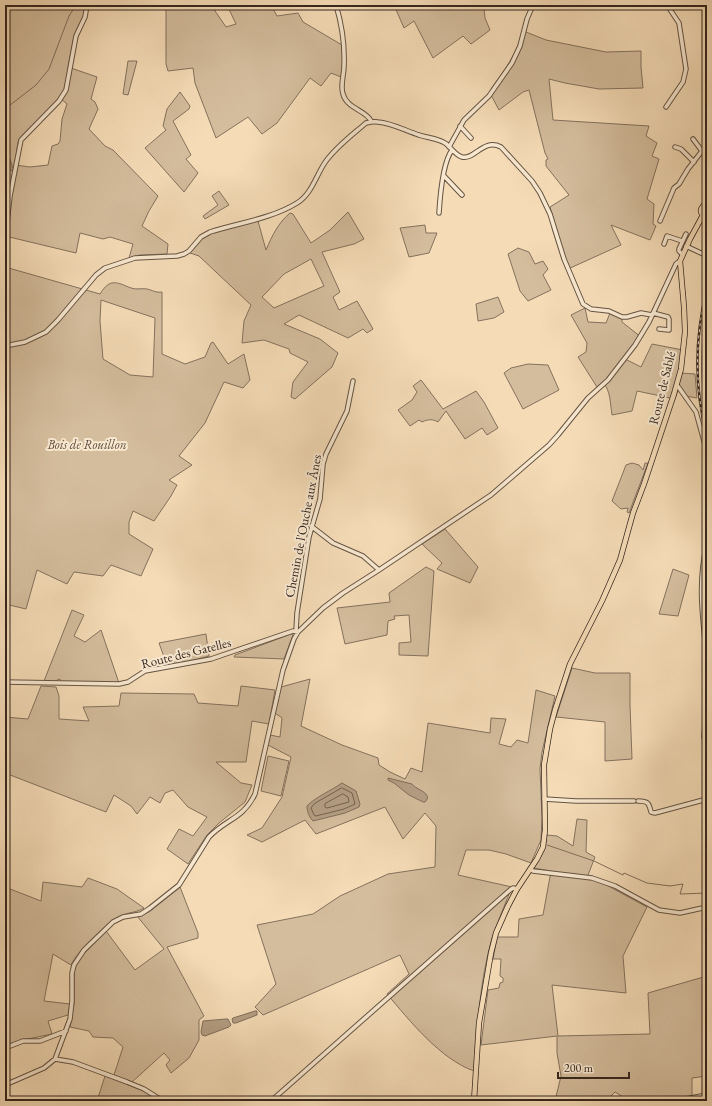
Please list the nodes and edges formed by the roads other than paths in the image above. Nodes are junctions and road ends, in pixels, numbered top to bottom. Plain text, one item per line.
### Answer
1 (87, 5) edge
2 (336, 5) edge
3 (534, 5) edge
4 (667, 5) edge
5 (666, 107) dead end
6 (371, 121) junction
7 (460, 126) junction
8 (471, 138) dead end
9 (693, 139) dead end
10 (675, 147) dead end
11 (451, 148) junction
12 (702, 151) junction
13 (707, 155) edge
14 (694, 162) junction
15 (444, 176) junction
16 (462, 195) dead end
17 (707, 205) edge
18 (439, 213) dead end
19 (705, 215) edge
20 (660, 221) dead end
21 (686, 234) dead end
22 (5, 240) edge
23 (682, 241) junction
24 (664, 244) dead end
25 (686, 246) junction
26 (682, 254) junction
27 (703, 254) dead end
28 (680, 261) junction
29 (653, 314) junction
30 (659, 328) dead end
31 (5, 346) edge
32 (353, 381) dead end
33 (677, 384) junction
34 (707, 452) edge
35 (312, 526) junction
36 (707, 544) edge
37 (379, 570) junction
38 (297, 632) junction
39 (707, 659) edge
40 (5, 682) edge
41 (707, 701) edge
42 (707, 756) edge
43 (544, 799) junction
44 (707, 799) edge
45 (530, 869) junction
46 (517, 889) junction
47 (707, 907) edge
48 (66, 1031) junction
49 (5, 1048) edge
50 (55, 1059) junction
51 (5, 1085) edge
52 (707, 1095) edge
53 (5, 1098) edge
54 (680, 1100) dead end
55 (5, 1101) edge
56 (163, 1101) edge
57 (271, 1101) edge
58 (474, 1101) edge

1 - 22 street
2 - 6 street
3 - 7 street
4 - 5 street
6 - 11 street
6 - 31 street
7 - 8 street
7 - 11 street
9 - 12 street
10 - 14 street
11 - 15 street
11 - 29 street
12 - 13 street
12 - 14 street
14 - 20 street
15 - 16 street
15 - 18 street
17 - 19 main road, Route de Sablé
19 - 25 main road, Route de Sablé
21 - 23 street
23 - 24 street
23 - 26 street
25 - 26 main road, Route de Sablé
25 - 27 street
26 - 28 main road, Route de Sablé
28 - 29 street
28 - 33 main road, Route de Sablé
29 - 30 street
29 - 37 street
32 - 35 street, Chemin de l'Ouche aux Ânes
33 - 34 street
33 - 43 main road, Route de Sablé
35 - 37 street
35 - 38 street, Chemin de l'Ouche aux Ânes
36 - 39 street
37 - 38 street
38 - 40 street, Route des Gatelles
38 - 48 street
41 - 42 street
43 - 44 street
43 - 45 main road, Route de Sablé
45 - 46 main road, Route de Sablé
45 - 47 street
46 - 57 street
46 - 58 main road, Route de Sablé
48 - 49 street
48 - 50 street
50 - 51 street
50 - 56 street
52 - 54 street
53 - 55 street

